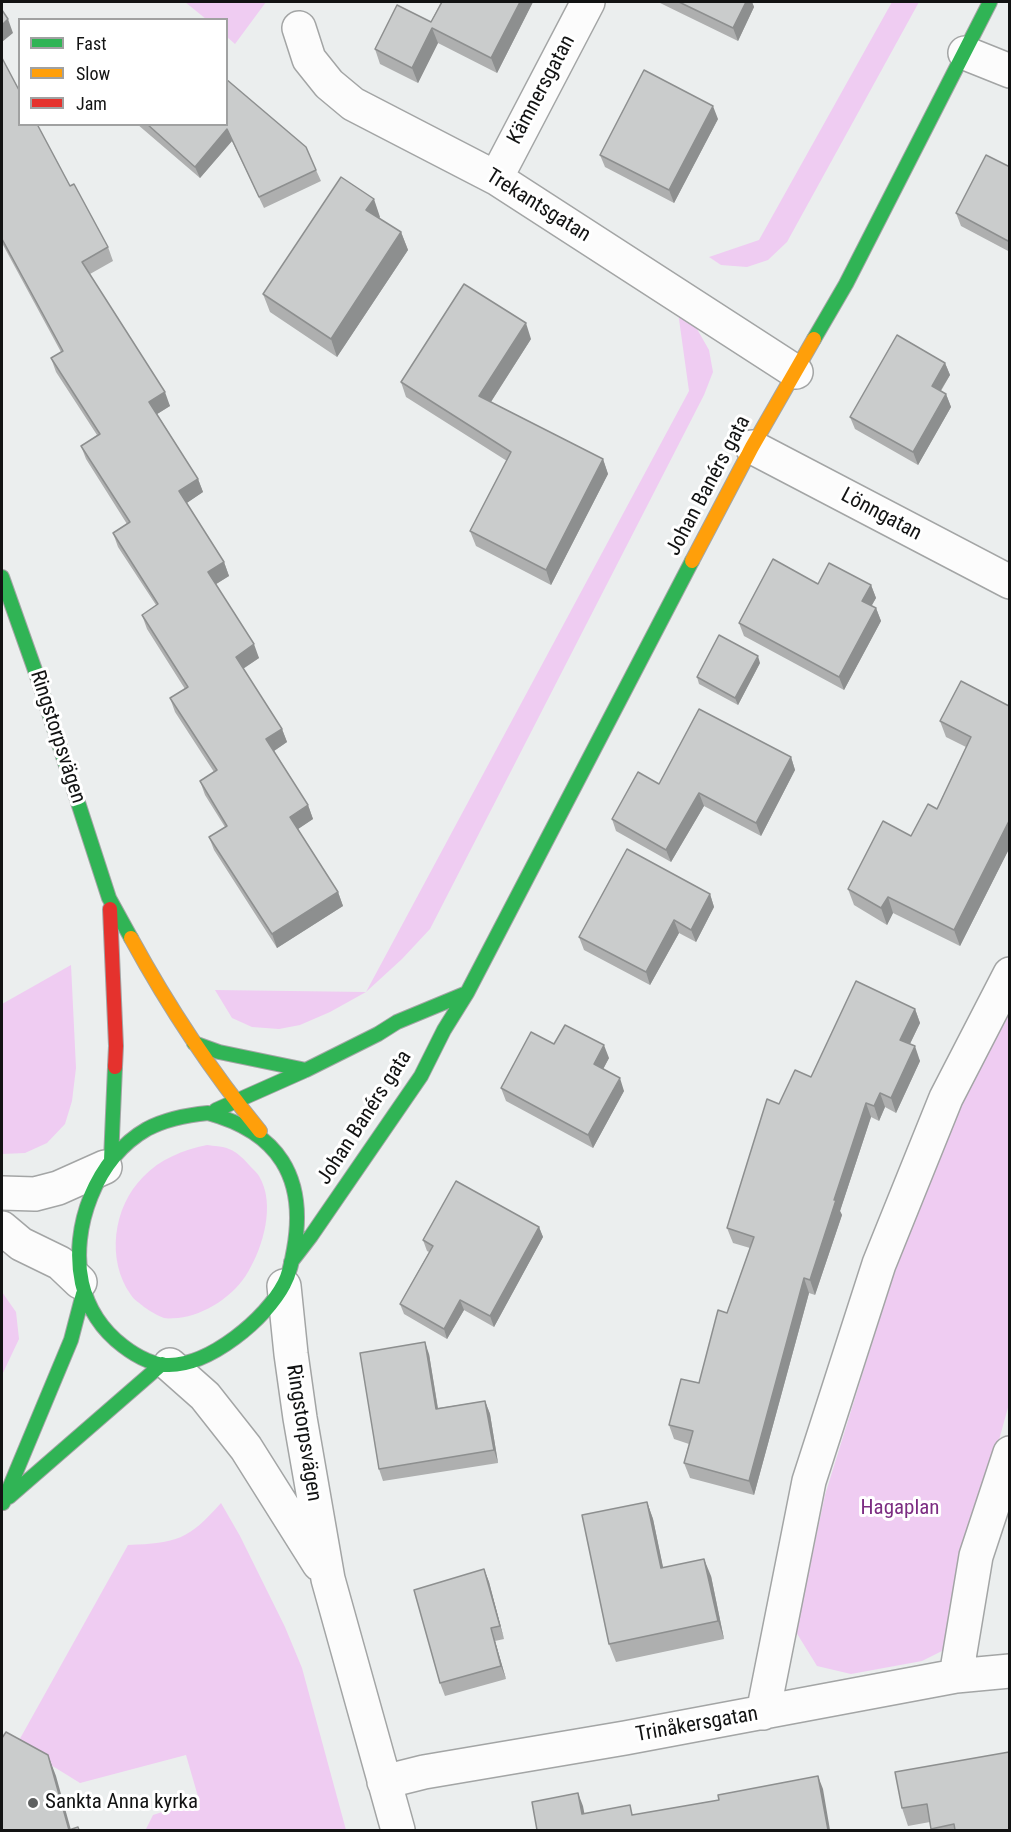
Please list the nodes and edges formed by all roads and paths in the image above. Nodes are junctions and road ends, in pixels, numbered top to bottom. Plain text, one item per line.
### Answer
1 (588, 2) edge
2 (990, 2) edge
3 (299, 28) dead end
4 (964, 53) junction
5 (1010, 71) edge
6 (496, 178) junction
7 (796, 372) junction
8 (752, 447) junction
9 (2, 577) edge
10 (1010, 582) edge
11 (109, 898) junction
12 (1010, 974) edge
13 (467, 993) junction
14 (194, 1043) junction
15 (306, 1070) junction
16 (236, 1102) junction
17 (208, 1113) junction
18 (272, 1146) junction
19 (108, 1164) junction
20 (2, 1193) edge
21 (2, 1228) edge
22 (288, 1274) junction
23 (82, 1288) junction
24 (166, 1364) junction
25 (1010, 1453) edge
26 (2, 1503) edge
27 (328, 1579) junction
28 (1010, 1671) edge
29 (956, 1676) junction
30 (763, 1713) junction
31 (384, 1782) junction
32 (398, 1830) edge

1 - 6 street, Kämnersgatan
2 - 4 street, Johan Banérs gata
3 - 6 street, Trekantsgatan
4 - 5 street
4 - 7 street, Johan Banérs gata
6 - 7 street, Trekantsgatan
7 - 8 street, Johan Banérs gata
8 - 10 street, Lönngatan
8 - 13 street, Johan Banérs gata
9 - 11 street, Ringstorpsvägen
11 - 14 street, Ringstorpsvägen
11 - 19 street, Ringstorpsvägen
12 - 30 street
13 - 15 street, Johan Banérs gata
13 - 22 street, Johan Banérs gata
14 - 15 street
14 - 16 street, Ringstorpsvägen
15 - 16 street, Johan Banérs gata
16 - 17 street, Johan Banérs gata
16 - 18 street, Ringstorpsvägen
17 - 18 street
17 - 19 street
18 - 22 street
19 - 20 street
19 - 23 street
21 - 23 street
22 - 24 street, Johan Banérs gata
22 - 27 street, Ringstorpsvägen
23 - 24 street
23 - 26 street
24 - 26 street
24 - 27 street, Ringstorpsvägen
25 - 29 street
27 - 31 street, Ringstorpsvägen
28 - 29 street, Trinåkersgatan
29 - 30 street, Trinåkersgatan
30 - 31 street, Trinåkersgatan
31 - 32 street, Ringstorpsvägen

